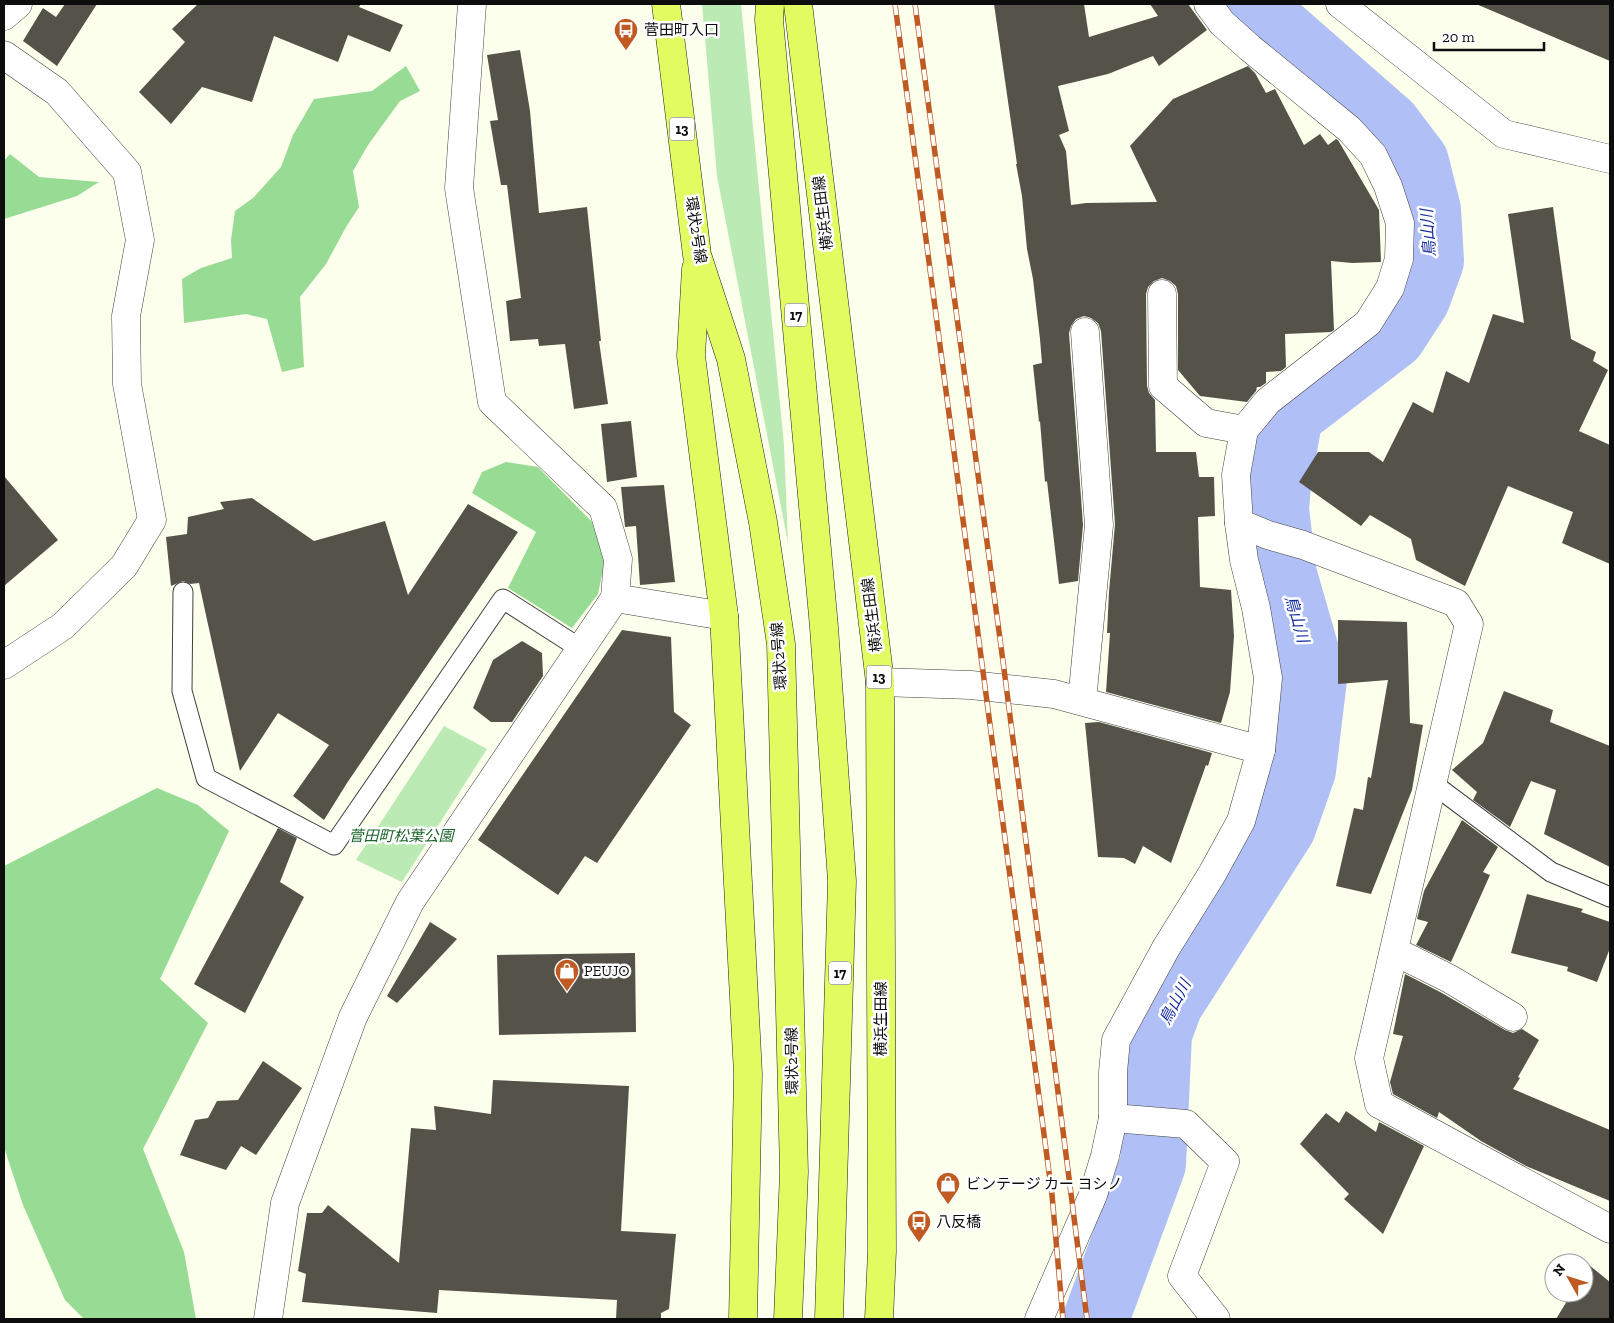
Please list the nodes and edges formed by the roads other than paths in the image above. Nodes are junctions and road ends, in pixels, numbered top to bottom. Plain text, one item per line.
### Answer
1 (18, 4) edge
2 (472, 4) edge
3 (666, 4) edge
4 (770, 4) edge
5 (798, 4) edge
6 (1208, 4) edge
7 (1340, 4) edge
8 (4, 16) edge
9 (4, 55) edge
10 (1610, 159) edge
11 (697, 255) junction
12 (1162, 294) dead end
13 (1085, 332) dead end
14 (1244, 430) junction
15 (1239, 524) junction
16 (183, 592) dead end
17 (615, 598) junction
18 (724, 616) junction
19 (581, 648) junction
20 (4, 665) edge
21 (880, 682) junction
22 (1082, 701) junction
23 (1261, 750) junction
24 (1432, 783) junction
25 (1610, 897) edge
26 (1394, 951) junction
27 (1513, 1017) dead end
28 (1112, 1118) junction
29 (1610, 1229) edge
30 (268, 1319) edge
31 (743, 1319) edge
32 (788, 1319) edge
33 (829, 1319) edge
34 (879, 1319) edge
35 (1039, 1319) edge
36 (1216, 1319) edge

1 - 8 street
2 - 17 street
3 - 11 main road, 環状2号線 / 13
4 - 33 main road, 17
5 - 21 main road, 横浜生田線 / 13
6 - 14 street
7 - 10 street
9 - 20 street
11 - 18 main road, 13
11 - 32 main road, 環状2号線
12 - 14 street
13 - 22 street
14 - 15 street
15 - 23 street
15 - 24 street
16 - 19 lane
17 - 18 street
17 - 19 street
18 - 31 main road, 13
19 - 30 street
21 - 22 street
21 - 34 main road, 横浜生田線 / 13
22 - 23 street
23 - 28 street
24 - 25 lane
24 - 26 street
26 - 27 street
26 - 29 street
28 - 35 street
28 - 36 street

